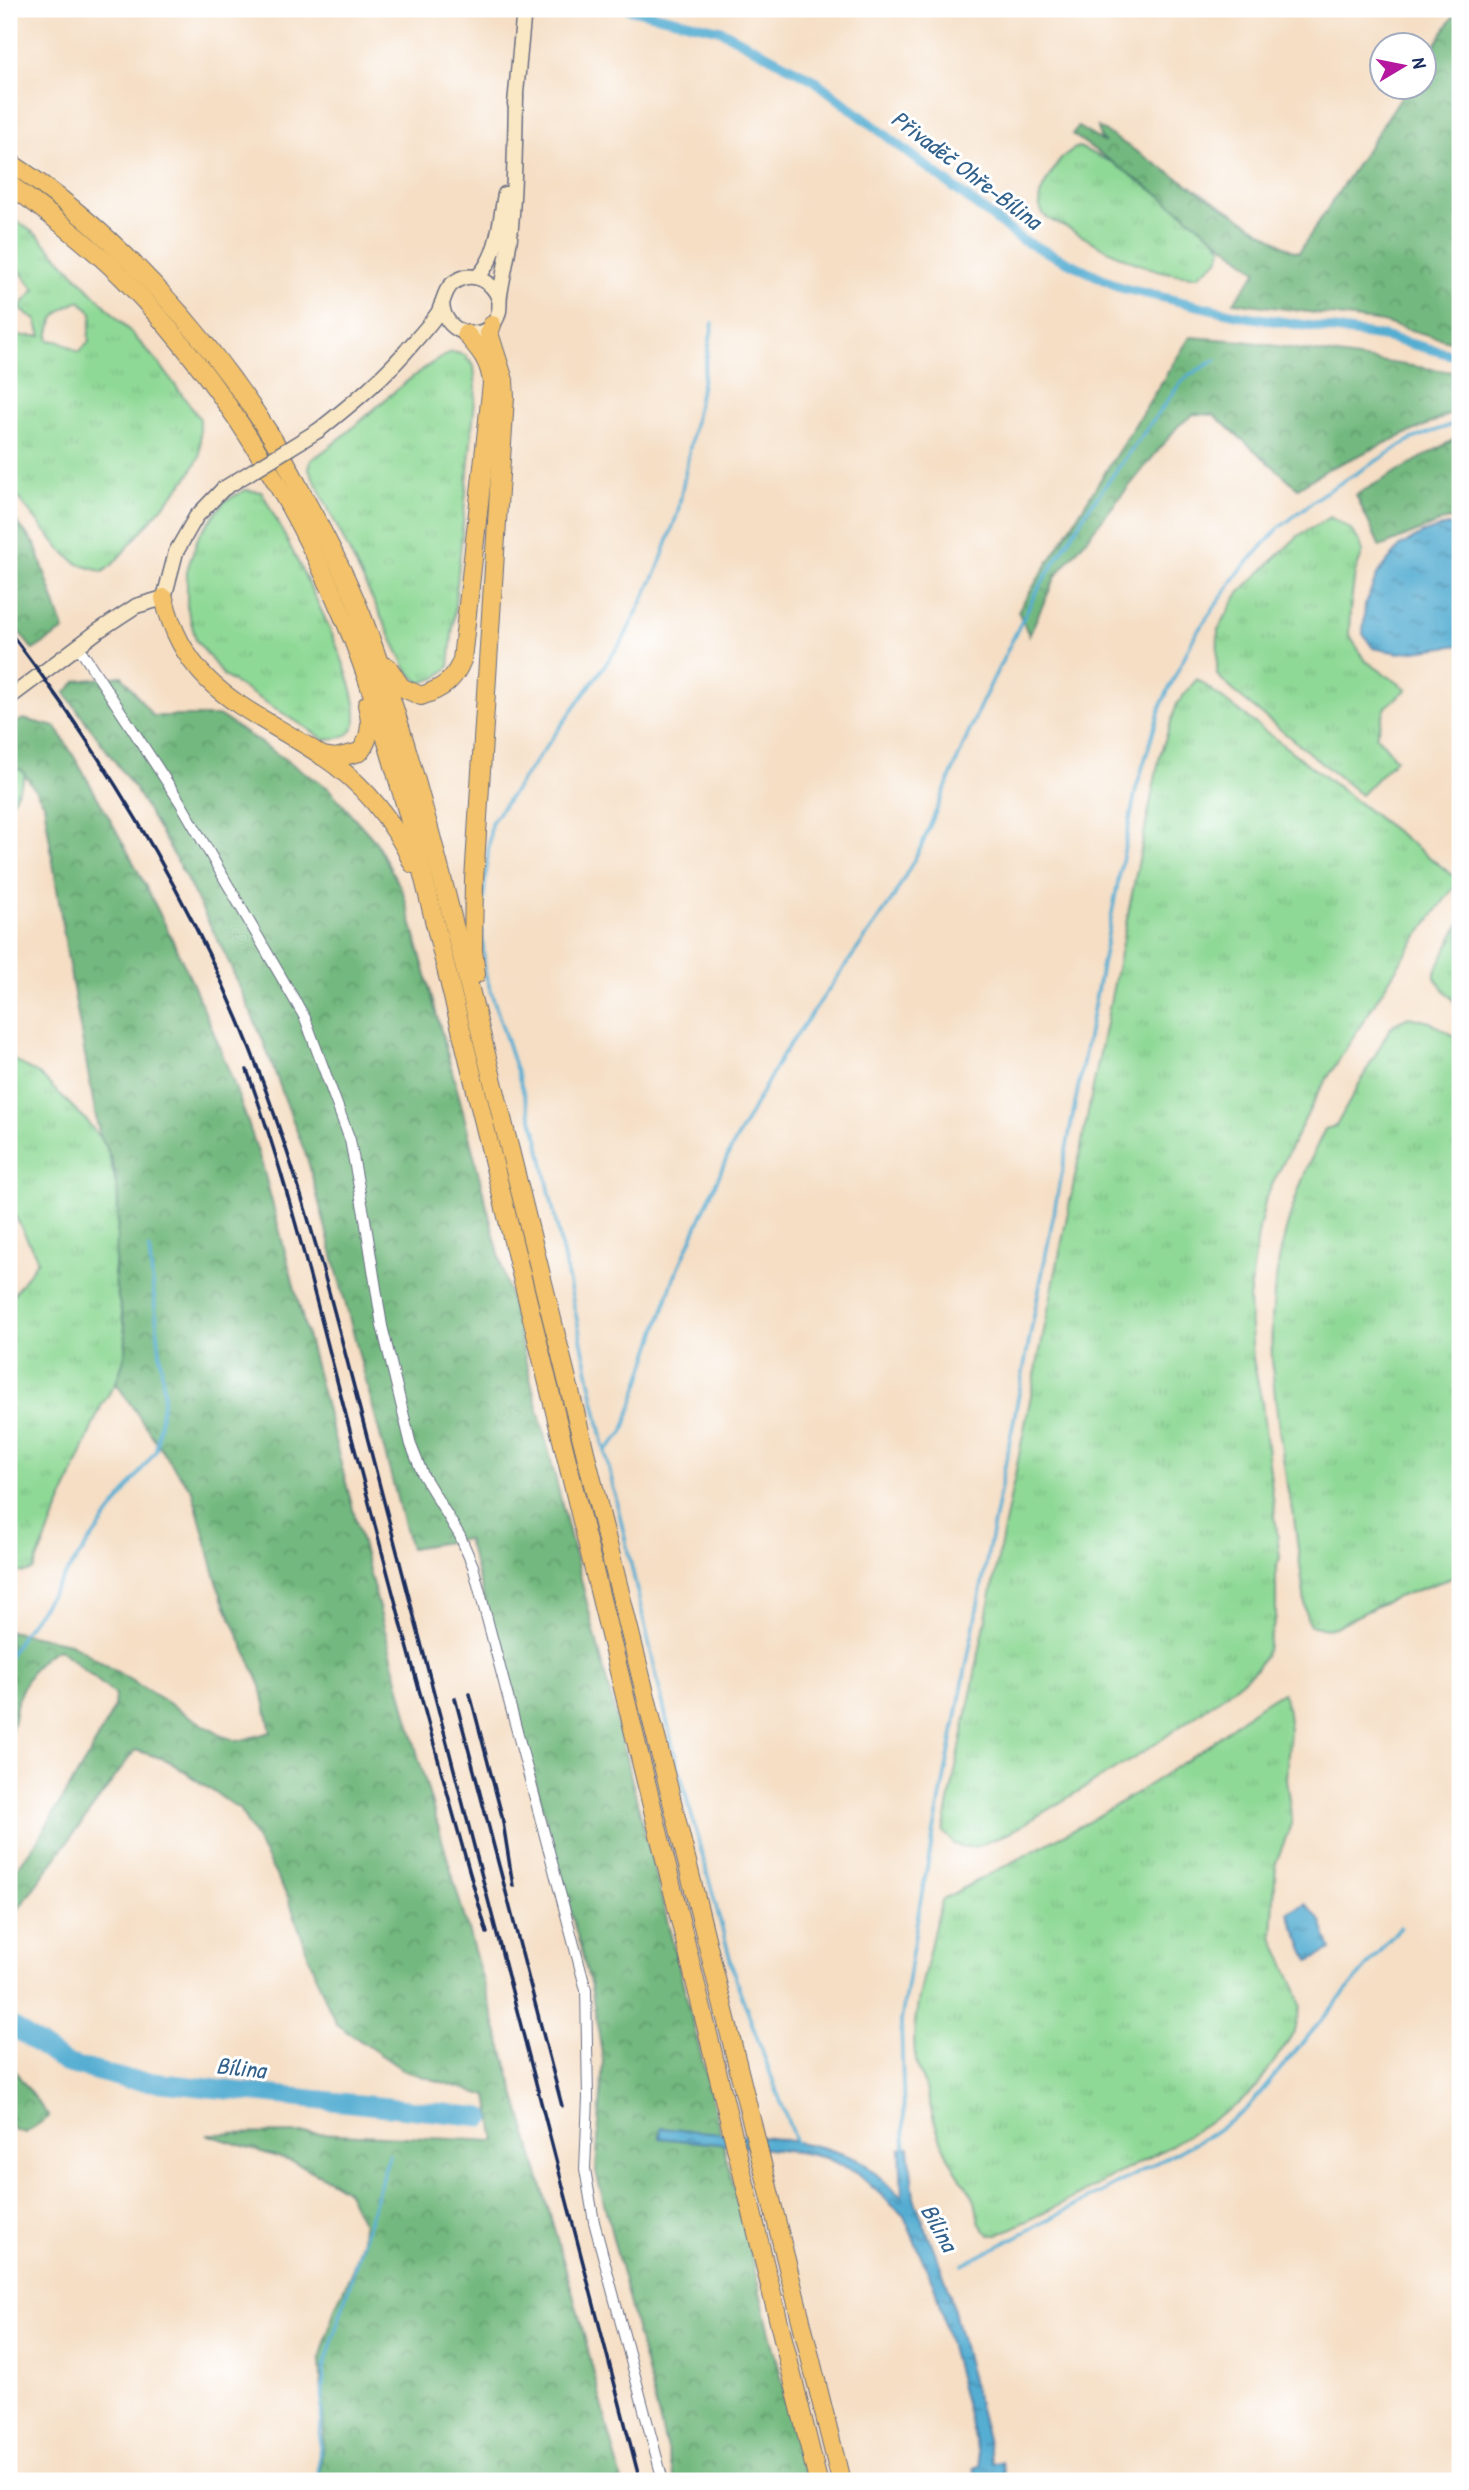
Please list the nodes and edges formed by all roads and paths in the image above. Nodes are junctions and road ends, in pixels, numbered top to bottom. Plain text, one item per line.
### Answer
1 (524, 9) edge
2 (516, 97) junction
3 (9, 162) edge
4 (9, 184) edge
5 (477, 277) junction
6 (499, 299) junction
7 (442, 303) junction
8 (492, 325) junction
9 (458, 330) junction
10 (413, 344) junction
11 (164, 598) junction
12 (354, 619) junction
13 (78, 646) junction
14 (9, 698) edge
15 (322, 755) junction
16 (430, 903) junction
17 (490, 1075) junction
18 (663, 2481) edge
19 (818, 2481) edge
20 (841, 2481) edge

1 - 2 street
2 - 5 street
2 - 6 street
3 - 12 highway
4 - 12 highway
5 - 6 street
5 - 7 street
6 - 8 street
7 - 9 street
7 - 10 street
8 - 9 street
8 - 17 highway
9 - 10 street
9 - 12 highway
10 - 11 street, bridge
11 - 13 street
11 - 15 highway
12 - 15 highway
12 - 16 highway
12 - 17 highway
13 - 14 street
13 - 18 street
15 - 16 highway
16 - 19 highway
17 - 20 highway

